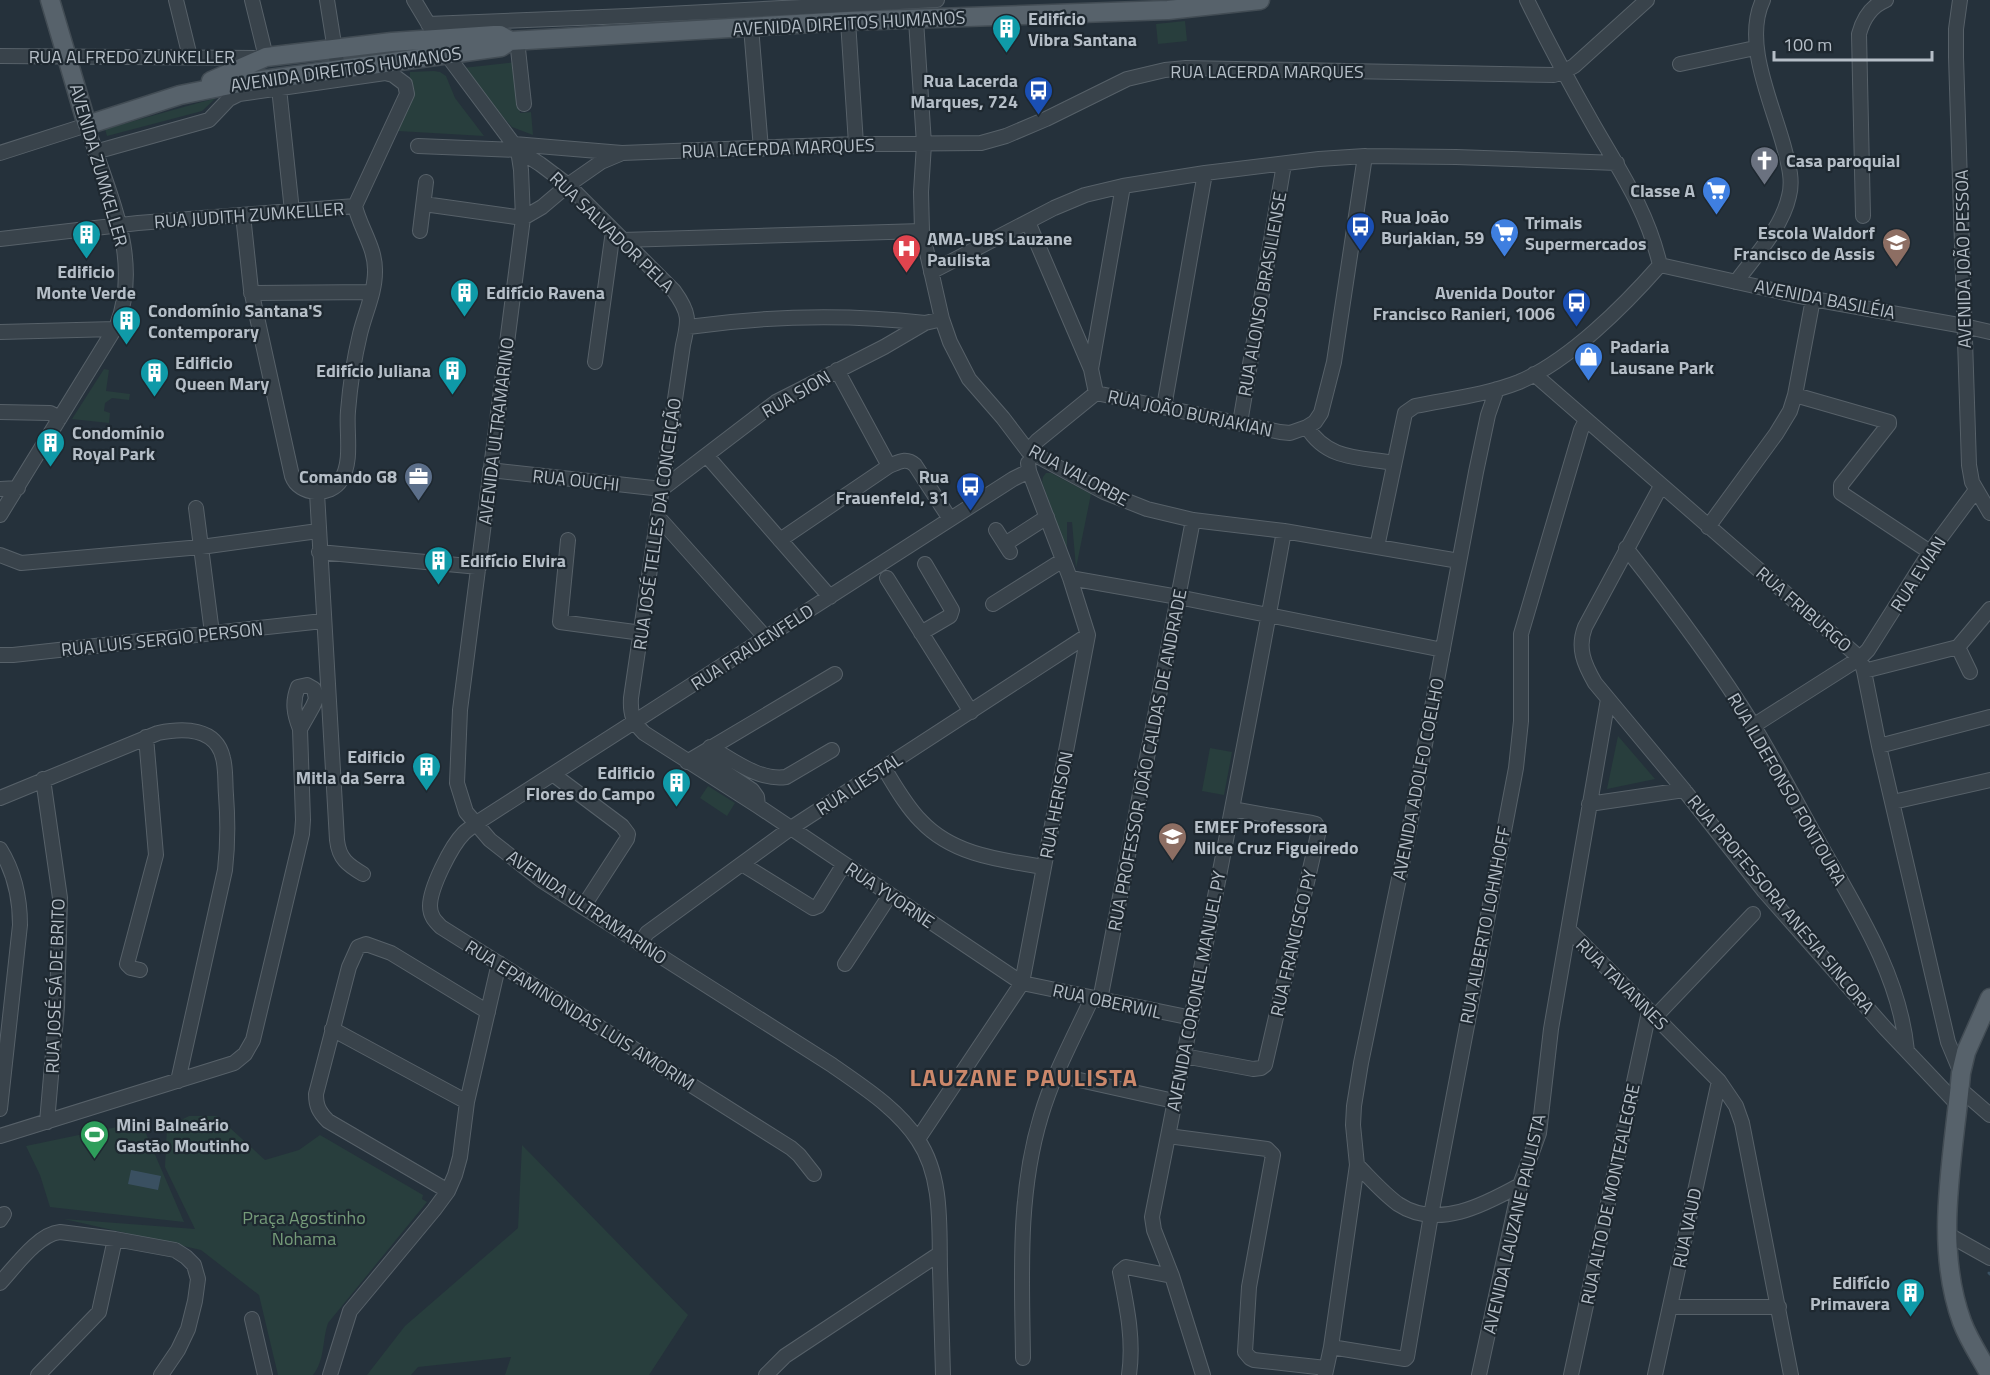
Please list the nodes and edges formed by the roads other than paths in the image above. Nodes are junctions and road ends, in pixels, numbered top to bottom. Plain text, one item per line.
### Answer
1 (50, 0) edge
2 (176, 0) edge
3 (252, 0) edge
4 (327, 0) edge
5 (414, 0) edge
6 (937, 0) edge
7 (1260, 0) edge
8 (1527, 0) edge
9 (1647, 0) edge
10 (1762, 0) edge
11 (1886, 0) edge
12 (1960, 0) edge
13 (754, 12) edge
14 (916, 20) junction
15 (848, 21) junction
16 (432, 32) junction
17 (514, 40) junction
18 (335, 48) junction
19 (1755, 48) junction
20 (447, 55) junction
21 (67, 56) junction
22 (190, 57) junction
23 (0, 58) edge
24 (265, 58) junction
25 (1680, 64) dead end
26 (338, 69) junction
27 (1563, 72) junction
28 (279, 88) junction
29 (180, 95) junction
30 (524, 104) dead end
31 (87, 125) junction
32 (856, 144) junction
33 (924, 144) junction
34 (418, 146) dead end
35 (516, 147) junction
36 (761, 149) junction
37 (95, 152) junction
38 (0, 153) edge
39 (622, 153) junction
40 (1365, 156) junction
41 (1284, 164) junction
42 (1617, 164) junction
43 (1205, 173) junction
44 (426, 182) dead end
45 (568, 185) junction
46 (1123, 186) junction
47 (424, 204) junction
48 (355, 206) junction
49 (292, 211) junction
50 (243, 215) junction
51 (1863, 216) dead end
52 (523, 218) junction
53 (1028, 222) junction
54 (120, 225) junction
55 (420, 231) dead end
56 (922, 231) junction
57 (618, 236) junction
58 (0, 239) edge
59 (1660, 265) junction
60 (931, 272) junction
61 (1736, 282) junction
62 (251, 292) junction
63 (372, 292) junction
64 (1813, 299) junction
65 (942, 319) junction
66 (925, 323) junction
67 (1964, 326) junction
68 (688, 327) junction
69 (115, 328) junction
70 (0, 332) edge
71 (1990, 332) edge
72 (595, 362) dead end
73 (1091, 369) junction
74 (837, 370) junction
75 (1534, 374) junction
76 (1497, 389) junction
77 (1481, 392) junction
78 (1096, 393) junction
79 (1795, 395) junction
80 (1164, 407) junction
81 (1490, 407) junction
82 (0, 412) edge
83 (60, 418) junction
84 (1586, 420) junction
85 (1240, 423) junction
86 (1307, 427) junction
87 (1028, 451) junction
88 (707, 456) junction
89 (1394, 463) junction
90 (889, 466) junction
91 (490, 470) junction
92 (1029, 471) junction
93 (1661, 486) junction
94 (18, 488) junction
95 (0, 489) edge
96 (662, 489) junction
97 (1976, 490) junction
98 (317, 493) junction
99 (196, 508) dead end
100 (1990, 513) edge
101 (0, 515) edge
102 (1047, 517) junction
103 (659, 518) junction
104 (950, 519) junction
105 (1193, 520) junction
106 (1708, 527) junction
107 (996, 530) dead end
108 (318, 531) junction
109 (1284, 531) junction
110 (568, 540) dead end
111 (780, 540) junction
112 (201, 547) junction
113 (1377, 547) junction
114 (1626, 548) junction
115 (320, 552) junction
116 (1930, 552) junction
117 (0, 555) edge
118 (1063, 560) junction
119 (1459, 561) junction
120 (925, 564) dead end
121 (479, 567) junction
122 (887, 578) dead end
123 (1070, 578) junction
124 (830, 597) junction
125 (1178, 597) junction
126 (993, 604) dead end
127 (1990, 609) edge
128 (1269, 616) junction
129 (323, 621) junction
130 (212, 633) junction
131 (642, 633) junction
132 (921, 633) junction
133 (1088, 635) junction
134 (766, 638) junction
135 (1958, 647) junction
136 (1443, 650) junction
137 (0, 655) edge
138 (1862, 665) junction
139 (1970, 672) dead end
140 (835, 674) dead end
141 (1608, 699) junction
142 (971, 712) junction
143 (1990, 717) edge
144 (633, 722) junction
145 (1753, 726) junction
146 (300, 729) dead end
147 (146, 737) junction
148 (1879, 746) junction
149 (832, 750) dead end
150 (698, 755) junction
151 (884, 768) junction
152 (554, 775) junction
153 (43, 779) junction
154 (1990, 780) edge
155 (1684, 790) junction
156 (0, 798) edge
157 (1893, 802) junction
158 (1588, 804) junction
159 (1232, 809) junction
160 (475, 824) junction
161 (790, 828) junction
162 (2, 856) edge
163 (742, 864) junction
164 (844, 864) junction
165 (1044, 867) junction
166 (363, 874) dead end
167 (890, 895) junction
168 (583, 907) junction
169 (1753, 914) dead end
170 (1569, 930) junction
171 (640, 944) junction
172 (500, 963) junction
173 (845, 964) dead end
174 (140, 970) dead end
175 (1022, 983) junction
176 (1990, 998) edge
177 (1096, 999) junction
178 (488, 1012) junction
179 (1652, 1015) junction
180 (1192, 1018) junction
181 (332, 1029) junction
182 (1907, 1051) junction
183 (1184, 1056) junction
184 (1057, 1075) junction
185 (178, 1081) junction
186 (1719, 1081) junction
187 (1959, 1089) junction
188 (1174, 1101) junction
189 (467, 1102) junction
190 (0, 1109) edge
191 (1990, 1116) edge
192 (47, 1122) junction
193 (0, 1136) edge
194 (1168, 1136) junction
195 (918, 1139) junction
196 (1357, 1166) junction
197 (814, 1174) dead end
198 (1520, 1185) junction
199 (448, 1191) junction
200 (1431, 1215) junction
201 (1947, 1234) junction
202 (115, 1239) junction
203 (939, 1254) junction
204 (1990, 1258) edge
205 (1172, 1276) junction
206 (0, 1283) edge
207 (1779, 1306) junction
208 (1670, 1307) junction
209 (252, 1319) dead end
210 (1331, 1347) junction
211 (1023, 1358) dead end
212 (1325, 1372) edge
213 (38, 1375) edge
214 (161, 1375) edge
215 (266, 1375) edge
216 (330, 1375) edge
217 (766, 1375) edge
218 (943, 1375) edge
219 (1129, 1375) edge
220 (1203, 1375) edge
221 (1479, 1375) edge
222 (1571, 1375) edge
223 (1655, 1375) edge
224 (1791, 1375) edge
225 (1990, 1375) edge

1 - 21 main road, AVENIDA ZUMKELLER
2 - 22 street
3 - 24 street
4 - 18 street
5 - 16 street
6 - 13 street
7 - 14 main road, AVENIDA DIREITOS HUMANOS
8 - 27 street
9 - 27 street
10 - 19 street
11 - 51 street
12 - 67 street, AVENIDA JOÃO PESSOA
13 - 15 main road, AVENIDA DIREITOS HUMANOS
13 - 16 street
13 - 17 main road, AVENIDA DIREITOS HUMANOS
13 - 36 street
14 - 15 main road, AVENIDA DIREITOS HUMANOS
14 - 33 street, RUA VALORBE
15 - 32 street
16 - 17 main road, AVENIDA DIREITOS HUMANOS
16 - 18 main road, AVENIDA DIREITOS HUMANOS
16 - 20 street
17 - 20 main road, AVENIDA DIREITOS HUMANOS
17 - 30 street
18 - 24 main road, AVENIDA DIREITOS HUMANOS
18 - 26 street
19 - 25 street
19 - 61 street
20 - 26 main road, AVENIDA DIREITOS HUMANOS
20 - 35 street
21 - 22 street, RUA ALFREDO ZUNKELLER
21 - 23 street, RUA ALFREDO ZUNKELLER
21 - 31 main road, AVENIDA ZUMKELLER
22 - 24 street, RUA ALFREDO ZUNKELLER
24 - 29 main road, AVENIDA DIREITOS HUMANOS
26 - 29 main road, AVENIDA DIREITOS HUMANOS
27 - 33 street, RUA LACERDA MARQUES
27 - 42 street
28 - 37 street
28 - 48 street
28 - 49 street
29 - 31 main road, AVENIDA DIREITOS HUMANOS
31 - 37 street, AVENIDA ZUMKELLER
31 - 38 street, AVENIDA DIREITOS HUMANOS
32 - 33 street, RUA LACERDA MARQUES
32 - 36 street, RUA LACERDA MARQUES
33 - 56 street, RUA VALORBE
34 - 35 street, RUA LACERDA MARQUES
35 - 39 street, RUA LACERDA MARQUES
35 - 45 street, RUA SALVADOR PELA
35 - 52 street, AVENIDA ULTRAMARINO
36 - 39 street, RUA LACERDA MARQUES
37 - 54 street, AVENIDA ZUMKELLER
39 - 45 street, RUA LACERDA MARQUES
40 - 41 street
40 - 42 street
40 - 86 street
41 - 43 street
41 - 85 street, RUA ALONSO BRASILIENSE
42 - 59 street
43 - 46 street
43 - 80 street
44 - 47 street
45 - 52 street, RUA LACERDA MARQUES
45 - 57 street, RUA SALVADOR PELA
46 - 53 street
46 - 73 street
47 - 52 street
47 - 55 street
48 - 49 street, RUA JUDITH ZUMKELLER
48 - 63 street
49 - 50 street, RUA JUDITH ZUMKELLER
50 - 54 street, RUA JUDITH ZUMKELLER
50 - 62 street
52 - 91 street, AVENIDA ULTRAMARINO
53 - 60 street
53 - 73 street
54 - 58 street, RUA JUDITH ZUMKELLER
54 - 69 street, AVENIDA ZUMKELLER
56 - 57 street
56 - 60 street, RUA VALORBE
57 - 68 street, RUA SALVADOR PELA
57 - 72 street
59 - 61 street, AVENIDA BASILÉIA
59 - 75 street
60 - 65 street, RUA VALORBE
61 - 64 street, AVENIDA BASILÉIA
62 - 63 street
62 - 98 street
63 - 98 street
64 - 67 street, AVENIDA BASILÉIA
64 - 79 street
65 - 66 street, RUA SION
65 - 87 street, RUA VALORBE
66 - 68 street
66 - 74 street, RUA SION
67 - 71 street, AVENIDA BASILÉIA
67 - 97 street, AVENIDA JOÃO PESSOA
68 - 96 street, RUA JOSÉ TELLES DA CONCEIÇÃO
69 - 70 street
69 - 83 street, AVENIDA ZUMKELLER
73 - 78 street
74 - 88 street, RUA SION
74 - 90 street
75 - 76 street
75 - 84 street, RUA FRIBURGO
76 - 77 street
76 - 81 street, AVENIDA ADOLFO COELHO
77 - 81 street
77 - 89 street
78 - 80 street, RUA JOÃO BURJAKIAN
78 - 87 street, RUA JOÃO BURJAKIAN
79 - 106 street
79 - 116 street
80 - 85 street, RUA JOÃO BURJAKIAN
81 - 119 street, AVENIDA ADOLFO COELHO
82 - 83 street
83 - 94 street, AVENIDA ZUMKELLER
84 - 93 street, RUA FRIBURGO
84 - 200 street, RUA ALBERTO LOHNHOFF
85 - 86 street, RUA JOÃO BURJAKIAN
86 - 89 street
87 - 92 street, RUA HERISON
87 - 105 street, RUA VALORBE
88 - 96 street, RUA SION
88 - 111 street
89 - 113 street
90 - 104 street
90 - 111 street
91 - 96 street, RUA OUCHI
91 - 121 street, AVENIDA ULTRAMARINO
92 - 102 street, RUA HERISON
92 - 104 street, RUA FRAUENFELD
93 - 106 street, RUA FRIBURGO
93 - 114 street
94 - 95 street
94 - 101 street, AVENIDA ZUMKELLER
96 - 103 street, RUA JOSÉ TELLES DA CONCEIÇÃO
97 - 100 street, AVENIDA JOÃO PESSOA
97 - 116 street, RUA EVIAN
98 - 108 street
99 - 112 street
102 - 107 street
102 - 118 street, RUA HERISON
103 - 131 street, RUA JOSÉ TELLES DA CONCEIÇÃO
103 - 134 street
104 - 124 street, RUA FRAUENFELD
105 - 109 street, RUA VALORBE
105 - 125 street, RUA PROFESSOR JOÃO CALDAS DE ANDRADE
106 - 138 street, RUA FRIBURGO
108 - 112 street
108 - 115 street
109 - 113 street, RUA VALORBE
109 - 128 street, AVENIDA CORONEL MANUEL PY
110 - 131 street
111 - 124 street
112 - 117 street
112 - 130 street
113 - 119 street, RUA VALORBE
114 - 141 street
114 - 145 street, RUA ILDEFONSO FONTOURA
115 - 121 street
115 - 129 street
116 - 138 street, RUA EVIAN
118 - 123 street, RUA HERISON
118 - 126 street
119 - 136 street, AVENIDA ADOLFO COELHO
120 - 132 street
121 - 160 street, AVENIDA ULTRAMARINO
122 - 132 street
123 - 125 street
123 - 133 street, RUA HERISON
124 - 134 street, RUA FRAUENFELD
125 - 128 street
125 - 177 street, RUA PROFESSOR JOÃO CALDAS DE ANDRADE
127 - 135 street
128 - 136 street
128 - 159 street, AVENIDA CORONEL MANUEL PY
129 - 130 street, RUA LUIS SERGIO PERSON
129 - 166 street
130 - 137 street, RUA LUIS SERGIO PERSON
131 - 144 street, RUA JOSÉ TELLES DA CONCEIÇÃO
132 - 142 street
133 - 142 street, RUA LIESTAL
133 - 165 street, RUA HERISON
134 - 144 street, RUA FRAUENFELD
135 - 138 street
135 - 139 street
136 - 196 street, AVENIDA ADOLFO COELHO
138 - 145 street
138 - 148 street, RUA FRIBURGO
140 - 150 street
141 - 155 street, RUA PROFESSORA ANESIA SINCORA
141 - 158 street, RUA TAVANNES
142 - 151 street, RUA LIESTAL
143 - 148 street
144 - 150 street, RUA YVORNE
144 - 152 street, RUA FRAUENFELD
145 - 182 street, RUA ILDEFONSO FONTOURA
146 - 185 street
147 - 153 street
147 - 174 street
147 - 185 street
148 - 157 street, RUA FRIBURGO
149 - 150 street
150 - 161 street, RUA YVORNE
151 - 161 street, RUA LIESTAL
151 - 165 street
152 - 160 street, RUA FRAUENFELD
152 - 168 street
153 - 156 street
153 - 192 street, RUA JOSÉ SÁ DE BRITO
154 - 157 street
155 - 158 street
155 - 182 street, RUA PROFESSORA ANESIA SINCORA
157 - 187 street, RUA FRIBURGO
158 - 170 street, RUA TAVANNES
159 - 180 street, AVENIDA CORONEL MANUEL PY
159 - 183 street, RUA FRANCISCO PY
160 - 168 street, AVENIDA ULTRAMARINO
160 - 172 street, RUA EPAMINONDAS LUIS AMORIM
161 - 163 street, RUA LIESTAL
161 - 164 street, RUA YVORNE
162 - 190 street
163 - 164 street
163 - 171 street, RUA LIESTAL
164 - 167 street, RUA YVORNE
165 - 175 street, RUA HERISON
167 - 173 street
167 - 175 street, RUA YVORNE
168 - 171 street, AVENIDA ULTRAMARINO
169 - 179 street
170 - 179 street, RUA TAVANNES
170 - 198 street, AVENIDA LAUZANE PAULISTA
171 - 195 street, AVENIDA ULTRAMARINO
172 - 178 street
172 - 197 street, RUA EPAMINONDAS LUIS AMORIM
175 - 177 street, RUA OBERWIL
175 - 195 street, RUA HERISON
176 - 187 main road
177 - 180 street, RUA OBERWIL
177 - 184 street, RUA PROFESSOR JOÃO CALDAS DE ANDRADE
178 - 181 street
178 - 189 street
179 - 186 street, RUA TAVANNES
179 - 222 street, RUA ALTO DE MONTEALEGRE
180 - 183 street, AVENIDA CORONEL MANUEL PY
181 - 189 street
181 - 199 street
182 - 187 street, RUA PROFESSORA ANESIA SINCORA
183 - 188 street, AVENIDA CORONEL MANUEL PY
184 - 188 street
184 - 211 street, RUA PROFESSOR JOÃO CALDAS DE ANDRADE
185 - 192 street
186 - 207 street, RUA TAVANNES
186 - 208 street, RUA VAUD
187 - 191 street, RUA PROFESSORA ANESIA SINCORA
187 - 201 main road
188 - 194 street, AVENIDA CORONEL MANUEL PY
189 - 199 street
192 - 193 street
194 - 205 street, AVENIDA CORONEL MANUEL PY
194 - 212 street
195 - 203 street, AVENIDA ULTRAMARINO
196 - 200 street
196 - 210 street, AVENIDA ADOLFO COELHO
198 - 200 street
198 - 221 street, AVENIDA LAUZANE PAULISTA
199 - 216 street
200 - 210 street, RUA ALBERTO LOHNHOFF
201 - 204 street
201 - 225 main road
202 - 206 street
202 - 213 street
202 - 214 street
203 - 217 street
203 - 218 street, AVENIDA ULTRAMARINO
205 - 219 street
205 - 220 street, AVENIDA CORONEL MANUEL PY
207 - 208 street
207 - 224 street, RUA TAVANNES
208 - 223 street, RUA VAUD
209 - 215 street
210 - 212 street, AVENIDA ADOLFO COELHO

